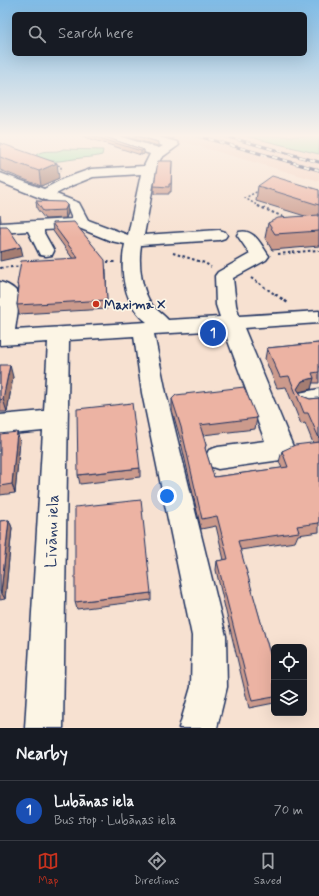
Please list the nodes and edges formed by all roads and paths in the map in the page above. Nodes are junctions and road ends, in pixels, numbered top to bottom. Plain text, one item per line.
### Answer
1 (62, 170) edge
2 (149, 170) joint
3 (0, 177) edge
4 (61, 177) dead end
5 (261, 189) edge
6 (46, 194) junction
7 (288, 220) edge
8 (81, 223) junction
9 (36, 226) junction
10 (0, 228) edge
11 (219, 235) dead end
12 (245, 235) dead end
13 (132, 241) junction
14 (319, 250) edge
15 (46, 251) dead end
16 (167, 251) dead end
17 (260, 256) junction
18 (97, 262) edge
19 (132, 262) junction
20 (24, 266) edge
21 (0, 268) edge
22 (231, 272) junction
23 (0, 288) edge
24 (292, 305) dead end
25 (319, 317) edge
26 (232, 322) junction
27 (152, 328) junction
28 (59, 334) junction
29 (2, 338) edge
30 (55, 420) junction
31 (0, 425) edge
32 (218, 458) dead end
33 (44, 728) edge
34 (198, 728) edge

1 - 4 path
2 - 6 street
2 - 13 street
3 - 6 street
5 - 7 path
6 - 8 street
8 - 9 street
8 - 13 street
9 - 10 street
9 - 15 street
11 - 13 street
12 - 17 street
13 - 19 street
14 - 17 path
16 - 22 path
17 - 22 street
18 - 19 path
19 - 27 street
20 - 21 path
22 - 24 path
22 - 26 street
23 - 29 street
25 - 26 street
26 - 27 street
26 - 32 street
27 - 28 street
27 - 34 street
28 - 29 street
28 - 30 street, Līvānu iela
30 - 31 street
30 - 33 street, Līvānu iela

